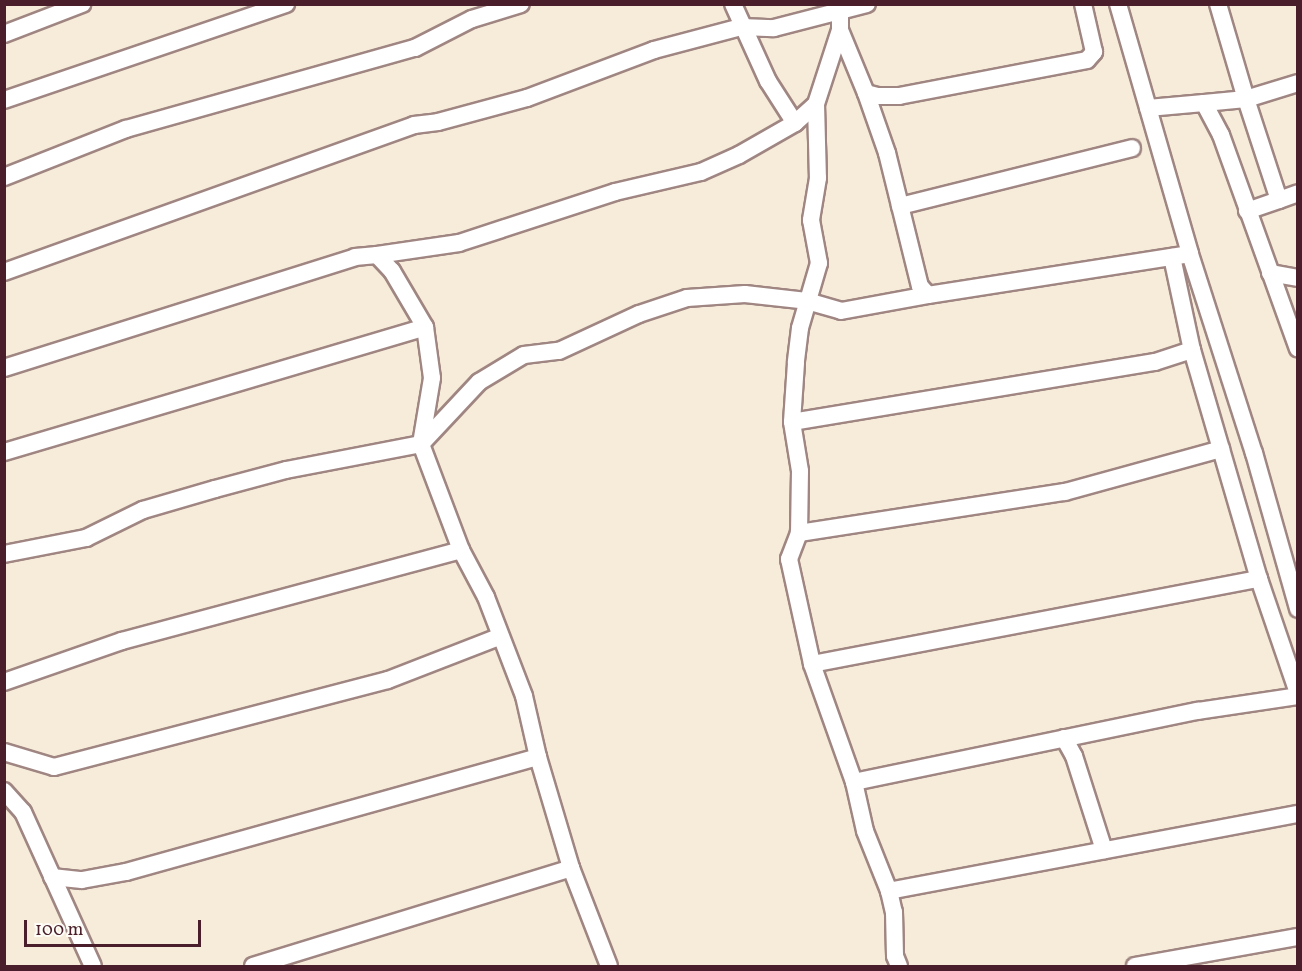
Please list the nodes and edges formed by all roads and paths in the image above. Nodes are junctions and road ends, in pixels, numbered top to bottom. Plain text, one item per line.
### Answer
1 (82, 4) edge
2 (286, 4) edge
3 (521, 4) edge
4 (733, 4) edge
5 (867, 4) edge
6 (1083, 4) edge
7 (1118, 4) edge
8 (1218, 4) edge
9 (840, 7) edge
10 (741, 27) junction
11 (840, 30) junction
12 (4, 34) edge
13 (1298, 83) edge
14 (866, 93) junction
15 (1246, 99) junction
16 (4, 100) edge
17 (1204, 103) junction
18 (816, 104) junction
19 (1148, 108) junction
20 (795, 123) junction
21 (1132, 148) dead end
22 (4, 177) edge
23 (1298, 194) edge
24 (1279, 200) junction
25 (900, 206) junction
26 (1247, 210) junction
27 (1190, 254) junction
28 (377, 255) junction
29 (1172, 257) junction
30 (4, 272) edge
31 (1270, 273) junction
32 (1298, 278) edge
33 (928, 295) junction
34 (807, 301) junction
35 (425, 327) junction
36 (1298, 349) edge
37 (1192, 350) junction
38 (4, 368) edge
39 (792, 422) junction
40 (421, 444) junction
41 (1221, 449) junction
42 (4, 452) edge
43 (799, 533) junction
44 (462, 550) junction
45 (4, 554) edge
46 (1259, 579) junction
47 (1298, 609) edge
48 (499, 637) junction
49 (812, 664) junction
50 (4, 682) edge
51 (1298, 694) edge
52 (1064, 738) junction
53 (4, 752) edge
54 (538, 756) junction
55 (854, 782) junction
56 (4, 791) edge
57 (1298, 814) edge
58 (1104, 850) junction
59 (571, 868) junction
60 (52, 877) junction
61 (889, 891) junction
62 (1298, 937) edge
63 (93, 966) edge
64 (253, 966) edge
65 (609, 966) edge
66 (899, 966) edge
67 (1135, 966) edge

1 - 12 street
2 - 16 street
3 - 22 street
4 - 10 street
5 - 9 street
6 - 14 street
7 - 19 street
8 - 15 street
9 - 10 street
9 - 11 street
10 - 20 street
10 - 30 street
11 - 14 street
11 - 18 street
13 - 15 street
14 - 25 street
15 - 17 street
15 - 24 street
17 - 19 street
17 - 26 street
18 - 20 street
18 - 34 street
19 - 27 street
20 - 28 street
21 - 25 street
23 - 24 street
24 - 26 street
25 - 33 street
26 - 31 street
27 - 29 street
27 - 47 street
28 - 35 street
28 - 38 street
29 - 33 street
29 - 37 street
31 - 32 street
31 - 36 street
33 - 34 street
34 - 39 street
34 - 40 street
35 - 40 street
35 - 42 street
37 - 39 street
37 - 41 street
39 - 43 street
40 - 44 street
40 - 45 street
41 - 43 street
41 - 46 street
43 - 49 street
44 - 48 street
44 - 50 street
46 - 49 street
46 - 51 street
48 - 53 street
48 - 54 street
49 - 55 street
51 - 52 street
52 - 55 street
52 - 58 street
54 - 59 street
54 - 60 street
55 - 61 street
56 - 60 street
57 - 58 street
58 - 61 street
59 - 64 street
59 - 65 street
60 - 63 street
61 - 66 street
62 - 67 street

